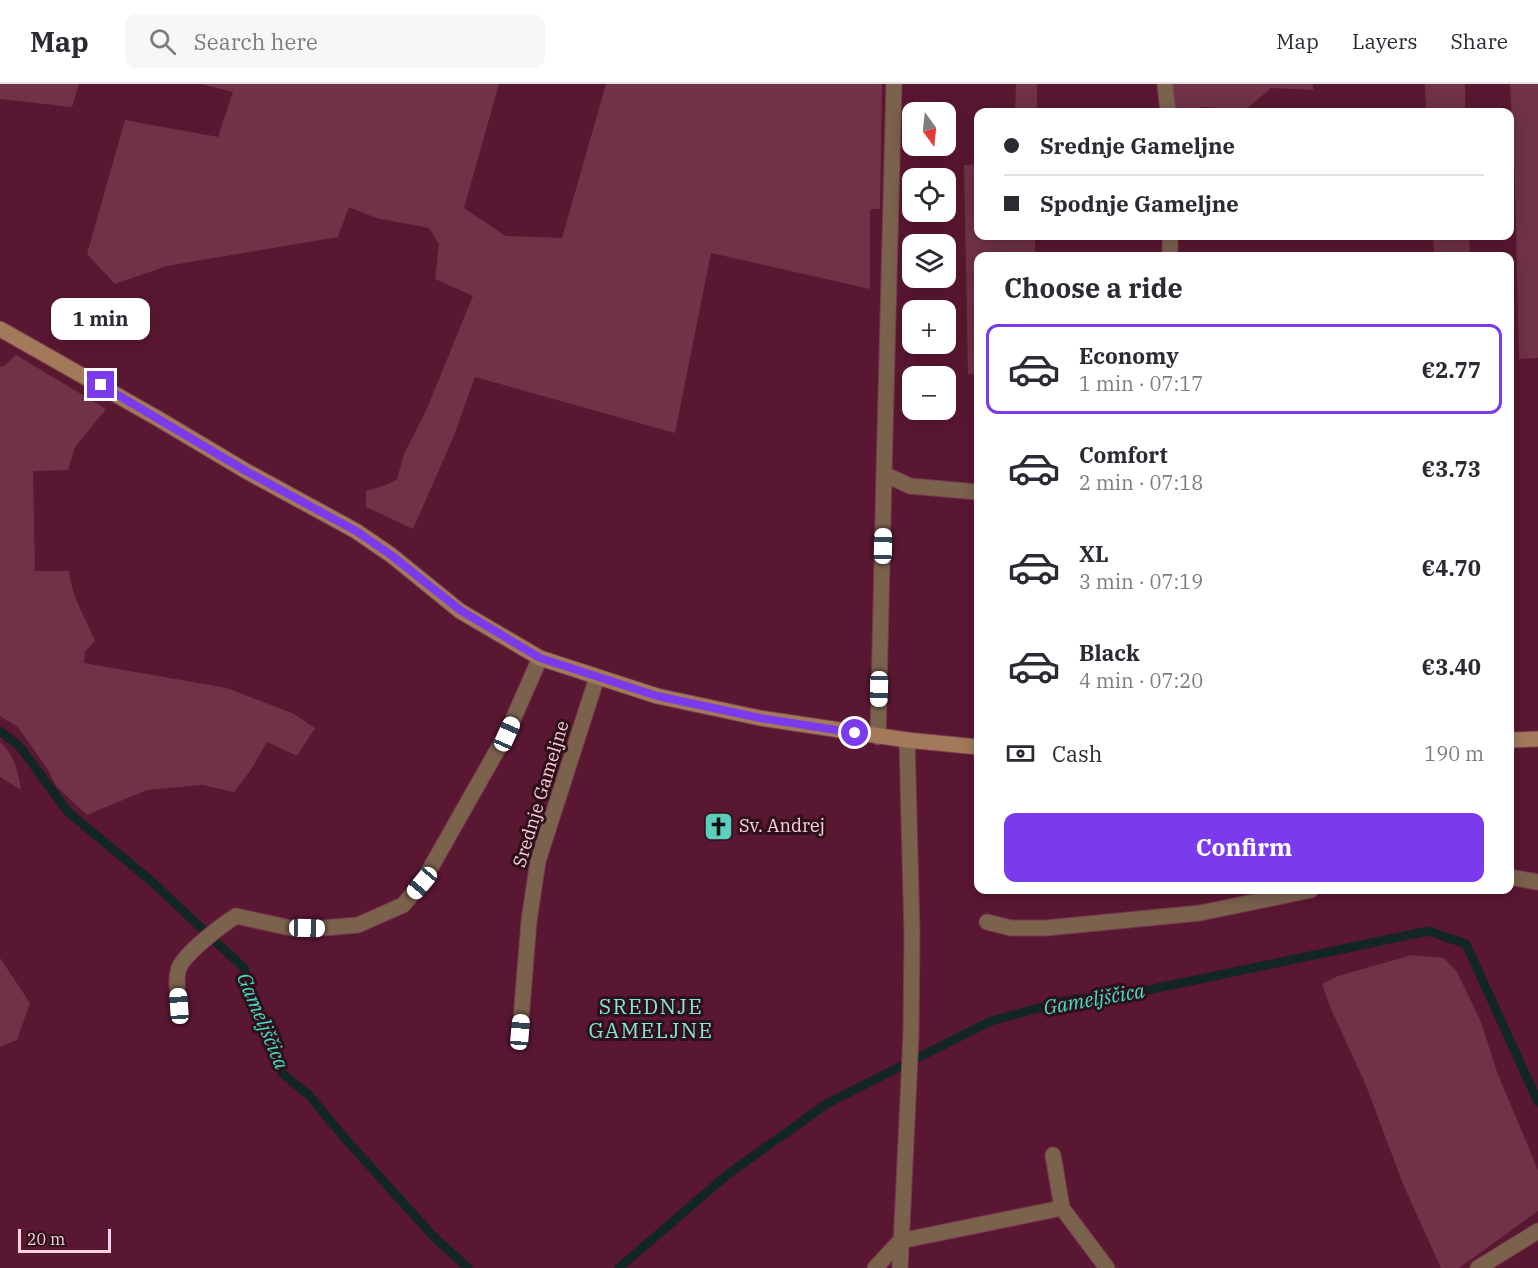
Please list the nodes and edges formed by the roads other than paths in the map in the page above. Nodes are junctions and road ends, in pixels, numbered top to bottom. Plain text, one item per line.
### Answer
1 (894, 84) edge
2 (1165, 84) edge
3 (1168, 108) edge
4 (0, 329) edge
5 (884, 474) junction
6 (974, 492) edge
7 (540, 658) junction
8 (597, 677) junction
9 (878, 737) junction
10 (1538, 739) edge
11 (1514, 740) edge
12 (908, 741) junction
13 (974, 747) edge
14 (1514, 879) edge
15 (1538, 882) edge
16 (1292, 894) edge
17 (987, 922) dead end
18 (179, 1006) dead end
19 (520, 1032) dead end
20 (1053, 1155) dead end
21 (1062, 1208) junction
22 (1538, 1232) edge
23 (900, 1241) junction
24 (874, 1268) edge
25 (900, 1268) edge
26 (1107, 1268) edge
27 (1478, 1268) edge

1 - 5 street
2 - 3 street
4 - 7 street
5 - 6 street
5 - 9 street
7 - 8 street
7 - 18 street
8 - 9 street
8 - 19 street, Srednje Gameljne
9 - 12 street
10 - 11 street
12 - 13 street
12 - 23 street
14 - 15 street
16 - 17 street
20 - 21 street
21 - 23 street
21 - 26 street
22 - 27 street
23 - 24 street
23 - 25 street

